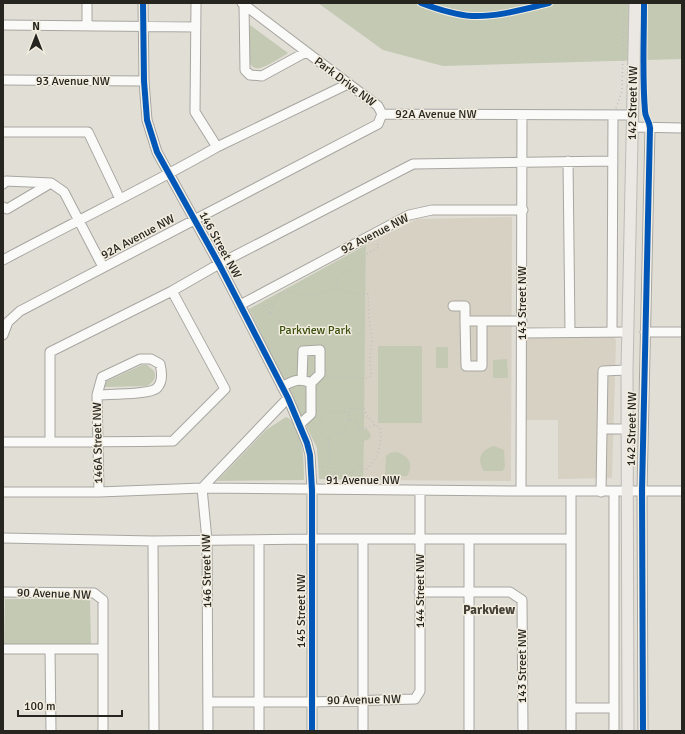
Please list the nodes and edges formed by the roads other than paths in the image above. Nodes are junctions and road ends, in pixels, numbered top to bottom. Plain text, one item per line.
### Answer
1 (87, 3) edge
2 (143, 3) edge
3 (196, 3) edge
4 (635, 3) edge
5 (243, 4) edge
6 (3, 25) edge
7 (86, 25) junction
8 (196, 26) junction
9 (143, 27) junction
10 (306, 52) junction
11 (3, 80) edge
12 (144, 81) junction
13 (348, 84) junction
14 (382, 114) junction
15 (522, 115) junction
16 (613, 115) junction
17 (633, 115) junction
18 (632, 127) junction
19 (650, 128) junction
20 (682, 128) edge
21 (3, 132) edge
22 (217, 147) junction
23 (568, 161) junction
24 (613, 161) junction
25 (522, 162) junction
26 (169, 174) junction
27 (51, 183) junction
28 (3, 184) edge
29 (120, 198) junction
30 (3, 207) edge
31 (522, 210) junction
32 (78, 220) junction
33 (194, 220) junction
34 (3, 260) edge
35 (219, 264) junction
36 (103, 267) junction
37 (172, 290) junction
38 (452, 306) dead end
39 (242, 308) junction
40 (465, 321) junction
41 (482, 321) junction
42 (522, 321) junction
43 (570, 332) junction
44 (612, 332) junction
45 (628, 332) junction
46 (645, 332) junction
47 (682, 332) edge
48 (522, 333) junction
49 (3, 335) edge
50 (627, 370) junction
51 (302, 379) junction
52 (311, 383) junction
53 (282, 387) junction
54 (97, 395) junction
55 (288, 398) junction
56 (299, 425) junction
57 (603, 429) junction
58 (627, 429) junction
59 (3, 442) edge
60 (50, 442) junction
61 (99, 442) junction
62 (202, 488) junction
63 (312, 490) junction
64 (420, 491) junction
65 (521, 491) junction
66 (628, 491) junction
67 (642, 491) junction
68 (682, 491) edge
69 (3, 492) edge
70 (99, 492) junction
71 (571, 492) junction
72 (601, 492) junction
73 (614, 492) junction
74 (3, 538) edge
75 (312, 539) junction
76 (364, 539) junction
77 (420, 539) junction
78 (469, 539) junction
79 (571, 539) junction
80 (207, 540) junction
81 (259, 540) junction
82 (154, 541) junction
83 (3, 592) edge
84 (420, 592) junction
85 (470, 592) junction
86 (3, 649) edge
87 (50, 649) junction
88 (103, 649) junction
89 (420, 691) joint
90 (364, 701) junction
91 (208, 702) junction
92 (259, 702) junction
93 (312, 702) junction
94 (571, 708) junction
95 (614, 708) junction
96 (50, 731) edge
97 (103, 731) edge
98 (154, 731) edge
99 (208, 731) edge
100 (259, 731) edge
101 (312, 731) edge
102 (363, 731) edge
103 (469, 731) edge
104 (523, 731) edge
105 (571, 731) edge
106 (614, 731) edge
107 (628, 731) edge
108 (643, 731) edge

1 - 7 street
2 - 9 street, 146 Street NW
3 - 8 street
4 - 17 main road, 142 Street NW
5 - 10 street, Park Drive NW
5 - 10 street, Park Drive NW
6 - 7 street
7 - 9 street
8 - 9 street
8 - 22 street
9 - 12 street, 146 Street NW
10 - 13 street, Park Drive NW
11 - 12 street, 93 Avenue NW
12 - 26 street, 146 Street NW
13 - 14 street, Park Drive NW
13 - 22 street
14 - 15 street, 92A Avenue NW
14 - 33 street, 92A Avenue NW
15 - 16 street, 92A Avenue NW
15 - 25 street, 143 Street NW
16 - 17 street, 92A Avenue NW
16 - 24 street, 142 Street NW
17 - 18 main road, 142 Street NW
18 - 19 street
18 - 45 main road, 142 Street NW
19 - 20 street
19 - 46 street, 142 Street NW
21 - 29 street
22 - 26 street
23 - 24 street
23 - 25 street
23 - 43 street
24 - 44 street, 142 Street NW
25 - 31 street, 143 Street NW
25 - 35 street
26 - 29 street
26 - 33 street, 146 Street NW
27 - 28 street
27 - 30 street
27 - 32 street
29 - 32 street
31 - 39 street, 92 Avenue NW
31 - 42 street, 143 Street NW
32 - 34 street
32 - 36 street
33 - 35 street, 146 Street NW
33 - 36 street, 92A Avenue NW
35 - 37 street
35 - 39 street, 146 Street NW
36 - 49 street, 92A Avenue NW
37 - 60 street
37 - 61 street
38 - 40 street
39 - 53 street, 146 Street NW
40 - 41 street
40 - 41 street
41 - 42 street
42 - 48 street, 143 Street NW
43 - 44 street
43 - 48 street
44 - 45 street
45 - 50 main road, 142 Street NW
46 - 47 street
46 - 67 street, 142 Street NW
48 - 65 street, 143 Street NW
50 - 57 street
50 - 58 main road, 142 Street NW
51 - 52 street
51 - 52 street
51 - 53 street
52 - 56 street
53 - 55 street, 146 Street NW
54 - 54 street, 146A Street NW
54 - 61 street, 146A Street NW
55 - 56 street, 146 Street NW
55 - 62 street
56 - 63 street, 146 Street NW
57 - 58 street
57 - 72 street
58 - 66 main road, 142 Street NW
59 - 60 street
60 - 61 street
61 - 70 street, 146A Street NW
62 - 63 street, 91 Avenue NW
62 - 70 street, 91 Avenue NW
62 - 80 street, 146 Street NW
63 - 64 street, 91 Avenue NW
63 - 75 street, 145 Street NW
64 - 65 street, 91 Avenue NW
64 - 77 street, 144 Street NW
65 - 71 street, 91 Avenue NW
66 - 67 street, 91 Avenue NW
66 - 73 street, 91 Avenue NW
66 - 107 main road, 142 Street NW
67 - 68 street, 91 Avenue NW
67 - 108 street, 142 Street NW
69 - 70 street, 91 Avenue NW
71 - 72 street, 91 Avenue NW
71 - 79 street
72 - 73 street, 91 Avenue NW
73 - 95 street
74 - 82 street
75 - 76 street
75 - 81 street
75 - 93 street, 145 Street NW
76 - 77 street
76 - 90 street
77 - 78 street
77 - 84 street, 144 Street NW
78 - 79 street
78 - 85 street
79 - 94 street
80 - 81 street
80 - 82 street
80 - 91 street, 146 Street NW
81 - 92 street
82 - 98 street
83 - 88 street, 90 Avenue NW
84 - 85 street
84 - 89 street, 144 Street NW
85 - 103 street
85 - 104 street, 143 Street NW
86 - 87 street
87 - 88 street
87 - 96 street
88 - 97 street
89 - 90 street, 90 Avenue NW
90 - 93 street, 90 Avenue NW
90 - 102 street
91 - 92 street, 90 Avenue NW
91 - 99 street, 146 Street NW
92 - 93 street, 90 Avenue NW
92 - 100 street
93 - 101 street, 145 Street NW
94 - 95 street
94 - 105 street
95 - 106 street

